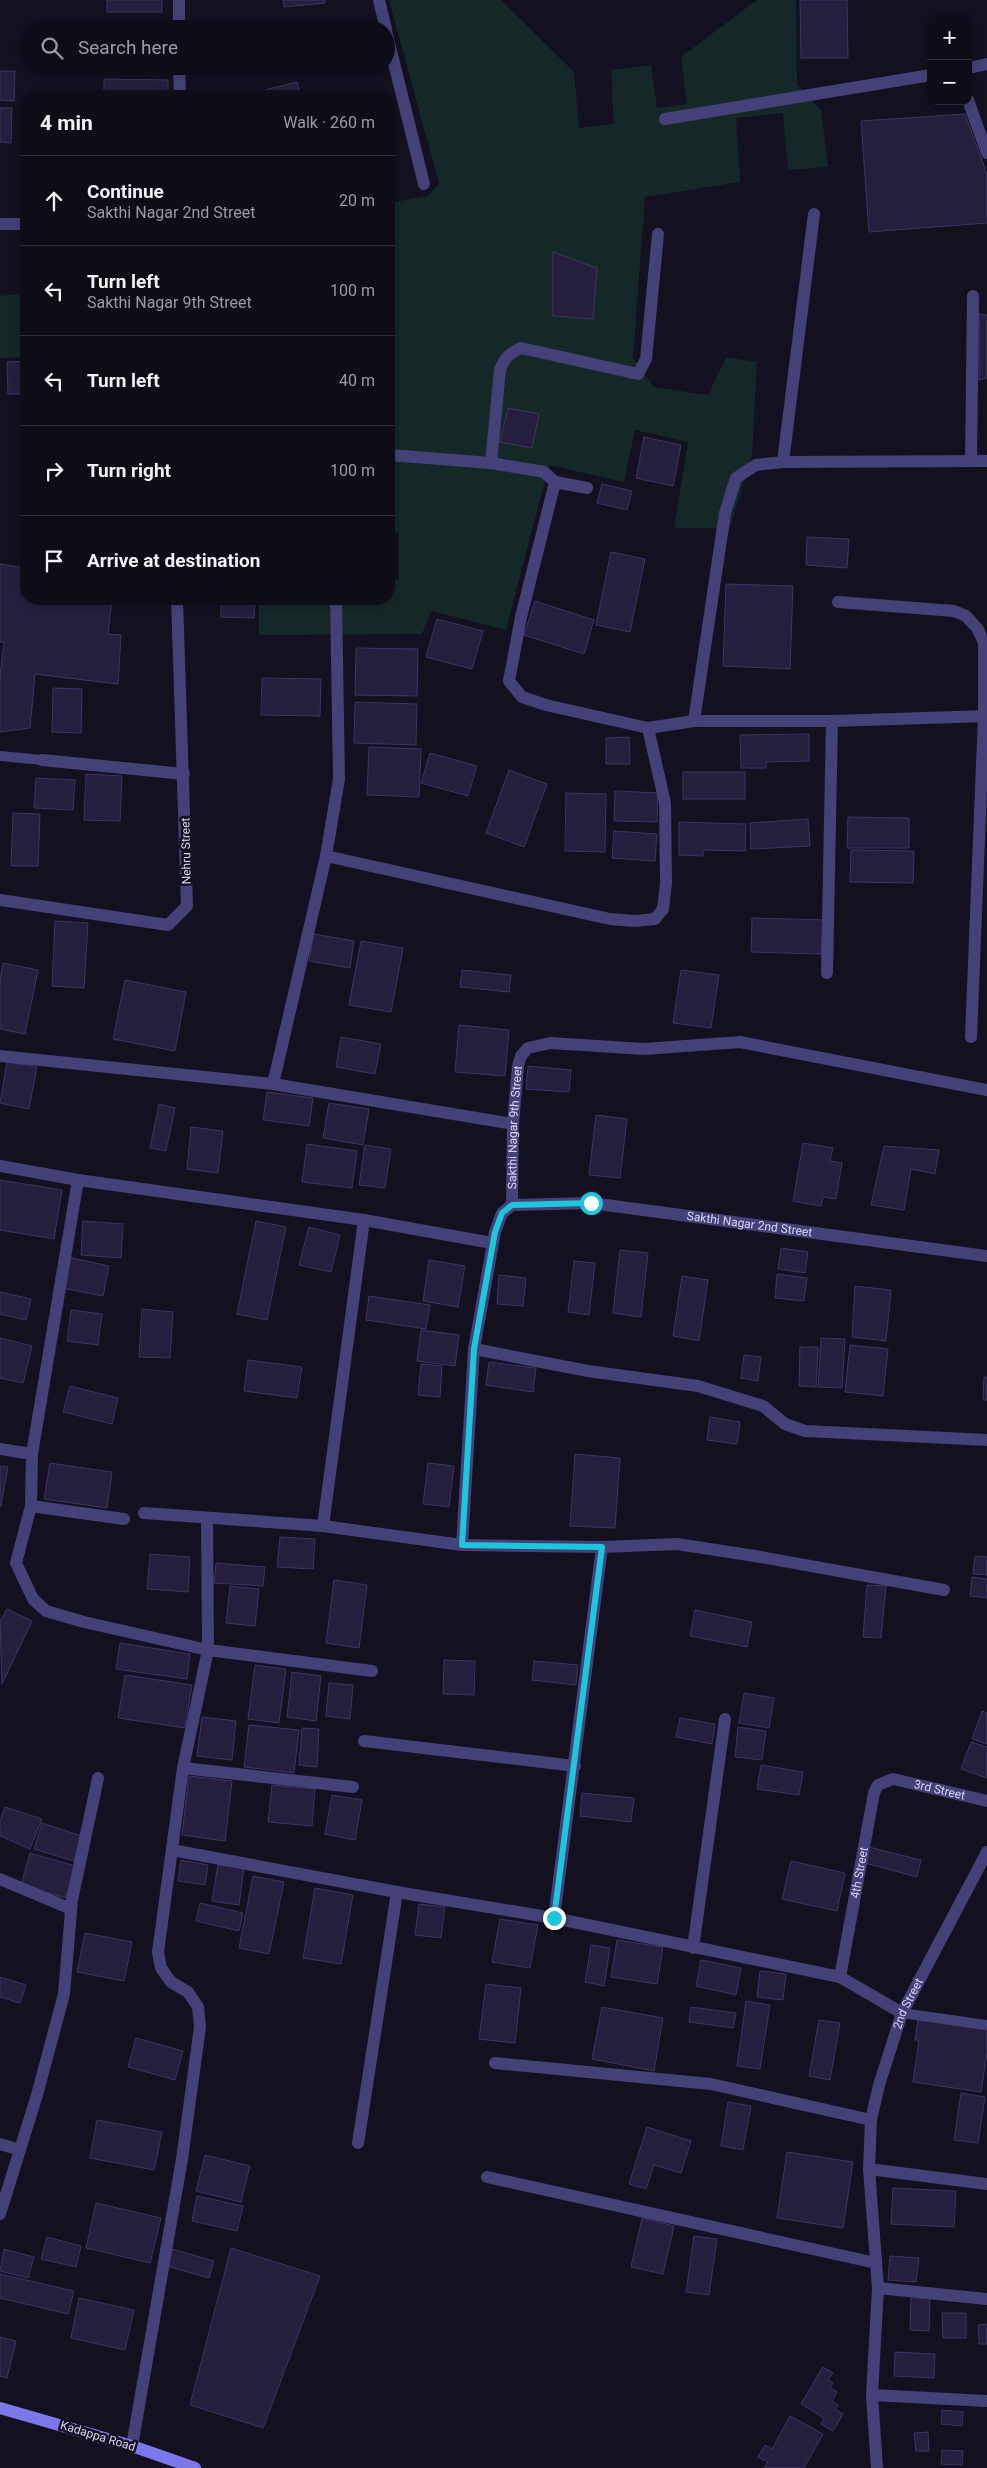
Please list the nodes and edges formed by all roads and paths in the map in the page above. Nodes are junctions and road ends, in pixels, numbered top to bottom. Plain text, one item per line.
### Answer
1 (179, 0) edge
2 (379, 0) edge
3 (179, 20) edge
4 (384, 20) edge
5 (987, 64) edge
6 (395, 66) edge
7 (972, 67) edge
8 (179, 75) edge
9 (927, 76) edge
10 (180, 90) edge
11 (970, 105) edge
12 (665, 119) dead end
13 (987, 153) edge
14 (424, 184) dead end
15 (814, 214) dead end
16 (0, 224) edge
17 (20, 224) edge
18 (658, 234) dead end
19 (972, 296) dead end
20 (395, 455) edge
21 (971, 461) junction
22 (987, 461) edge
23 (783, 462) junction
24 (491, 463) junction
25 (555, 482) junction
26 (587, 488) dead end
27 (838, 602) dead end
28 (178, 605) edge
29 (336, 605) edge
30 (986, 716) edge
31 (694, 721) junction
32 (832, 721) junction
33 (648, 728) junction
34 (0, 756) edge
35 (42, 760) joint
36 (184, 774) junction
37 (326, 856) junction
38 (0, 900) edge
39 (827, 973) dead end
40 (971, 1037) dead end
41 (0, 1056) edge
42 (273, 1084) junction
43 (987, 1090) edge
44 (513, 1124) junction
45 (0, 1166) edge
46 (78, 1180) junction
47 (512, 1205) junction
48 (364, 1220) junction
49 (492, 1243) junction
50 (987, 1256) edge
51 (474, 1349) junction
52 (987, 1440) edge
53 (0, 1449) edge
54 (32, 1454) junction
55 (31, 1506) junction
56 (144, 1513) dead end
57 (207, 1518) junction
58 (124, 1519) dead end
59 (323, 1526) junction
60 (462, 1545) junction
61 (602, 1547) junction
62 (944, 1590) dead end
63 (208, 1650) junction
64 (372, 1671) dead end
65 (725, 1719) dead end
66 (364, 1741) dead end
67 (575, 1766) junction
68 (182, 1768) junction
69 (98, 1778) dead end
70 (892, 1779) joint
71 (353, 1787) dead end
72 (987, 1801) edge
73 (172, 1850) junction
74 (987, 1852) edge
75 (0, 1879) edge
76 (397, 1892) junction
77 (71, 1909) junction
78 (554, 1918) junction
79 (693, 1948) junction
80 (840, 1978) junction
81 (902, 2013) junction
82 (987, 2025) edge
83 (496, 2063) dead end
84 (871, 2120) junction
85 (358, 2142) dead end
86 (0, 2144) edge
87 (20, 2150) junction
88 (869, 2169) junction
89 (487, 2177) dead end
90 (987, 2184) edge
91 (0, 2214) edge
92 (876, 2263) junction
93 (878, 2288) junction
94 (987, 2299) edge
95 (872, 2395) junction
96 (987, 2401) edge
97 (0, 2408) edge
98 (132, 2446) junction
99 (195, 2468) edge
100 (877, 2468) edge

1 - 3 street
2 - 4 street
5 - 7 street
6 - 14 street
8 - 10 street
9 - 12 street
11 - 13 street
15 - 23 street
16 - 17 street
18 - 24 street
19 - 21 street
20 - 24 street
21 - 22 street
21 - 23 street
23 - 31 street
24 - 25 street
25 - 26 street
25 - 33 street
27 - 30 street
28 - 36 street, Nehru Street
29 - 37 street
30 - 32 street
30 - 40 street
31 - 32 street
31 - 33 street
32 - 39 street
33 - 37 street
34 - 35 lane
35 - 36 street
36 - 38 street, Nehru Street
37 - 42 street
41 - 42 street
42 - 44 street
43 - 44 street, Sakthi Nagar 9th Street
44 - 47 street, Sakthi Nagar 9th Street
45 - 46 street
46 - 48 street
46 - 54 street
47 - 49 street, Sakthi Nagar 9th Street
47 - 50 street, Sakthi Nagar 2nd Street
48 - 49 street
48 - 59 street
49 - 51 street, Sakthi Nagar 9th Street
51 - 52 street
51 - 60 street, Sakthi Nagar 9th Street
53 - 54 street
54 - 55 street
55 - 58 street
55 - 63 street
56 - 57 street
57 - 59 street
57 - 63 street
59 - 60 street
60 - 61 street
61 - 62 street
61 - 67 street
63 - 64 street
63 - 68 street
65 - 79 street
66 - 67 street
67 - 78 street
68 - 71 street
68 - 73 street
69 - 77 street
70 - 72 street, 3rd Street
70 - 80 street, 4th Street
73 - 76 street
73 - 98 street
74 - 81 street, 2nd Street
75 - 77 street
76 - 78 street
76 - 85 street
77 - 87 street
78 - 79 street
79 - 80 street
80 - 81 street
81 - 82 lane
81 - 84 street, 2nd Street
83 - 84 street
84 - 88 street, 2nd Street
86 - 87 street
87 - 91 street
88 - 90 street
88 - 92 street, 2nd Street
89 - 92 street
92 - 93 street, 2nd Street
93 - 94 street
93 - 95 street, 2nd Street
95 - 96 street
95 - 100 street, 2nd Street
97 - 98 main road, Kadappa Road
98 - 99 main road, Kadappa Road

